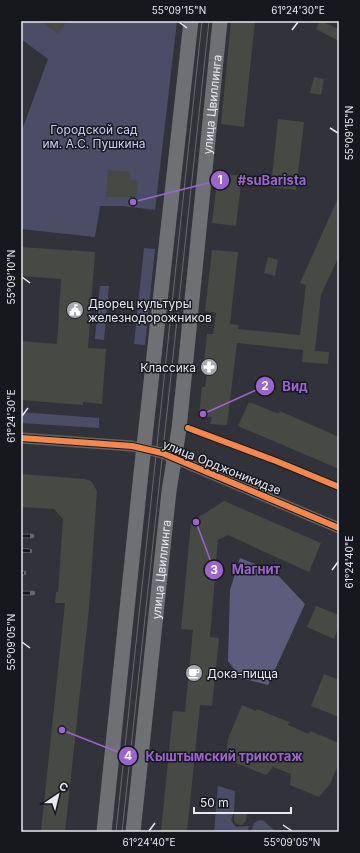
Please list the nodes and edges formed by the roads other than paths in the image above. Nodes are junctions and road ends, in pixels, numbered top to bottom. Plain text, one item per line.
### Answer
1 (191, 21) edge
2 (220, 21) edge
3 (21, 438) edge
4 (144, 448) junction
5 (174, 457) junction
6 (339, 528) edge
7 (104, 832) edge
8 (133, 832) edge

1 - 4 main road
2 - 5 main road, улица Цвиллинга
3 - 4 street, улица Орджоникидзе
4 - 5 street, улица Орджоникидзе
4 - 7 main road
5 - 6 street, улица Орджоникидзе
5 - 8 main road, улица Цвиллинга

